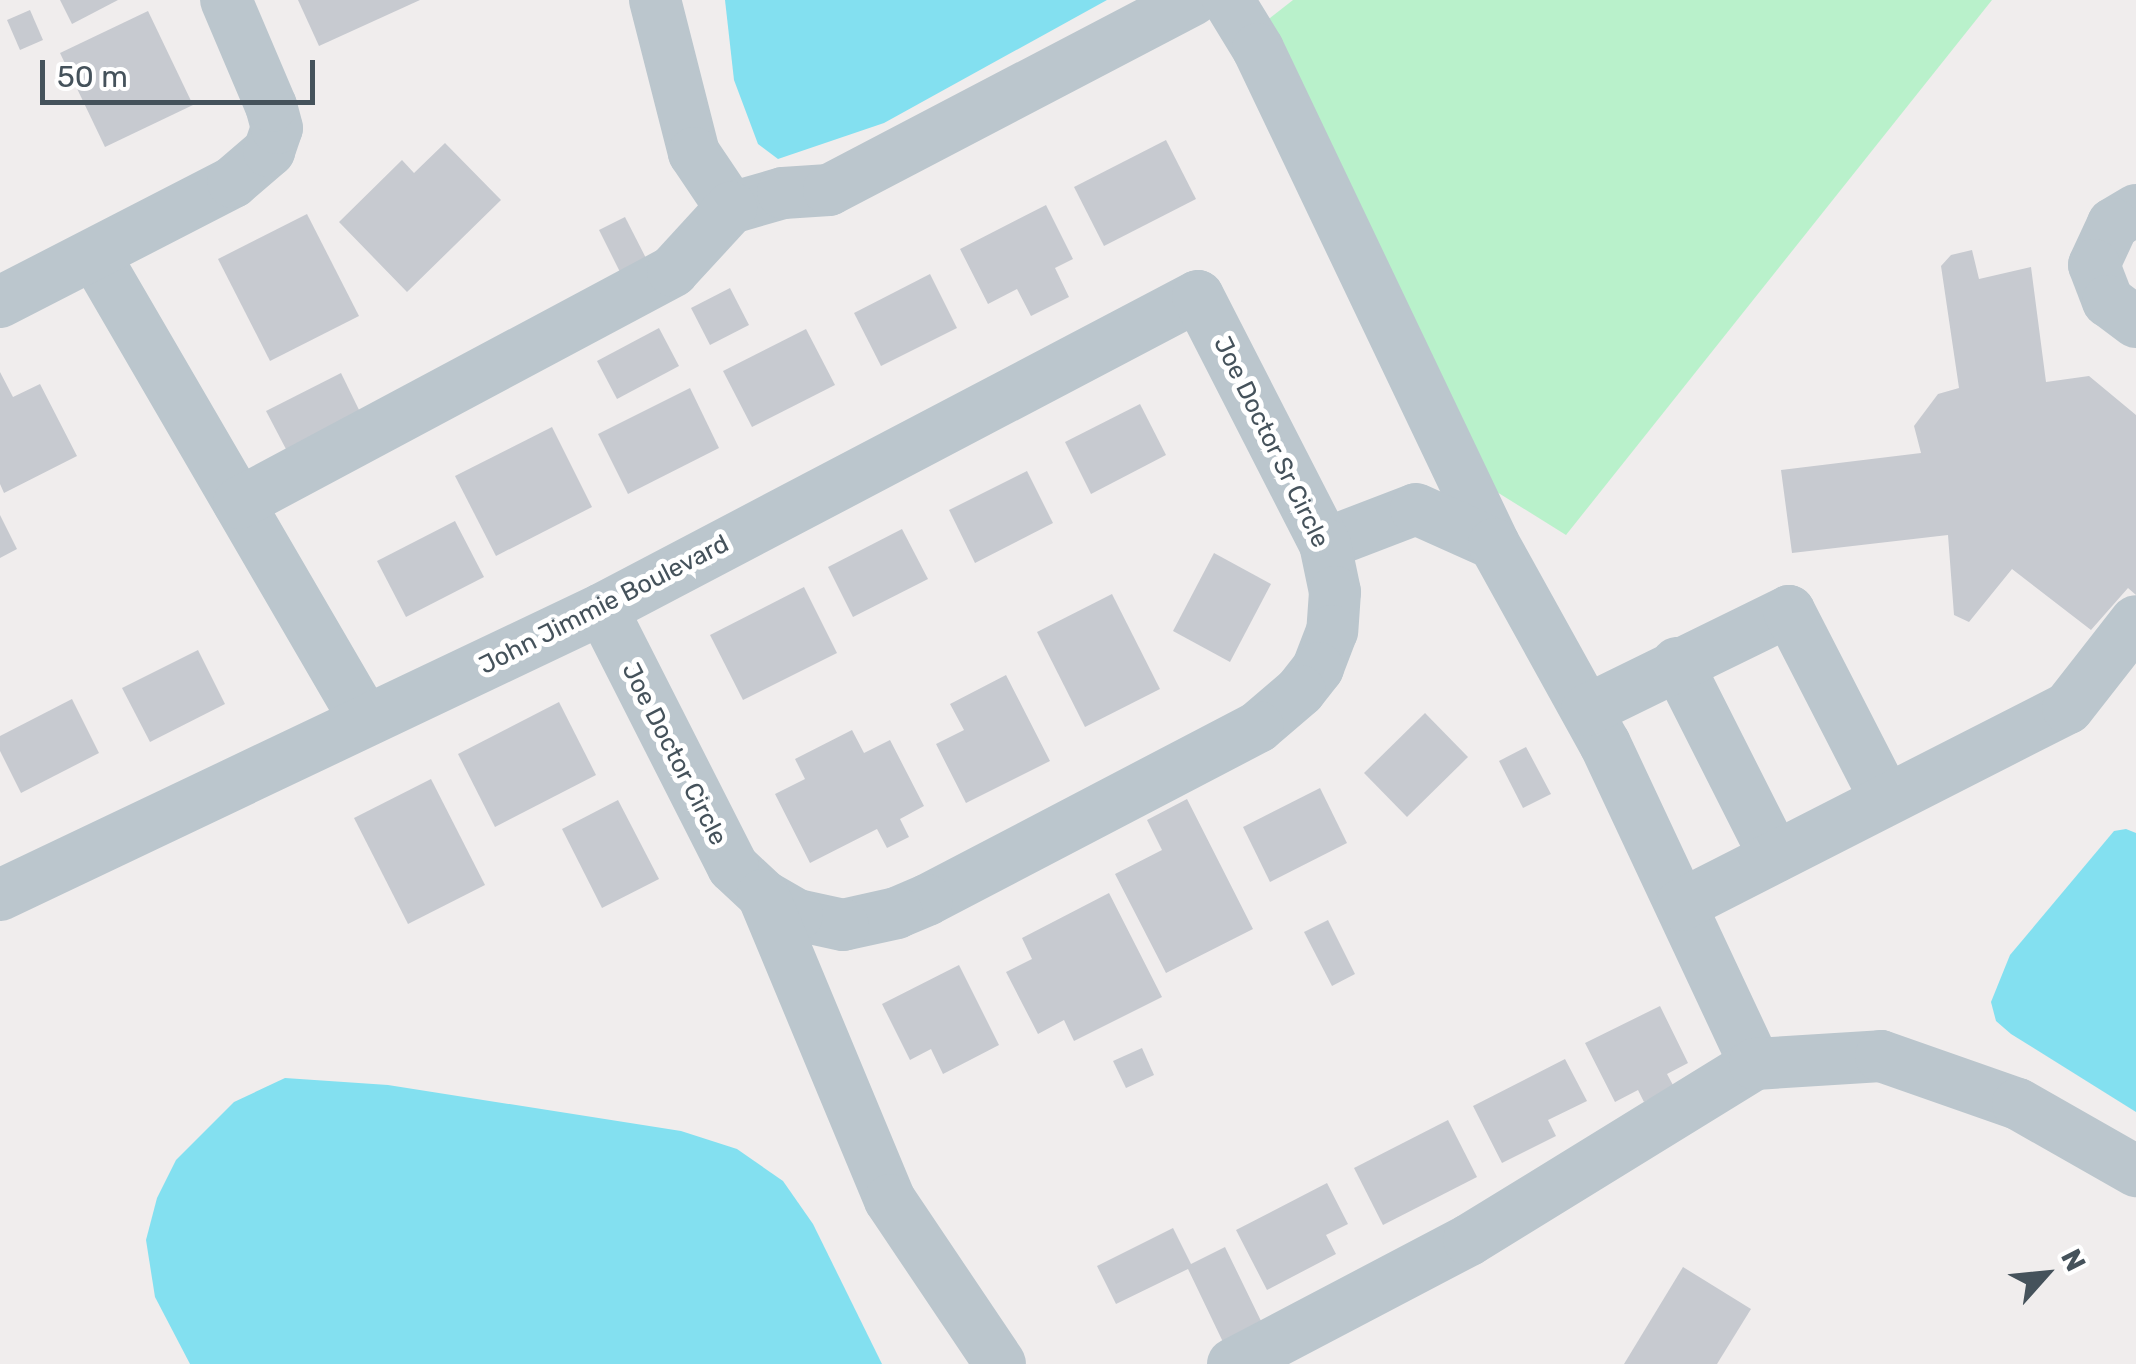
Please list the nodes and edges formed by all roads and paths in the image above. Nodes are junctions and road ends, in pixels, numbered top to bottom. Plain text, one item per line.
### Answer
1 (226, 0) edge
2 (655, 0) edge
3 (1192, 0) edge
4 (1228, 0) edge
5 (731, 208) junction
6 (2136, 210) edge
7 (94, 256) junction
8 (1198, 296) joint
9 (0, 302) edge
10 (2136, 322) edge
11 (239, 504) junction
12 (1325, 544) junction
13 (1494, 544) junction
14 (602, 609) junction
15 (2136, 621) edge
16 (1677, 664) junction
17 (1587, 710) junction
18 (365, 720) junction
19 (1886, 800) junction
20 (1085, 818) joint
21 (1775, 856) junction
22 (762, 895) junction
23 (0, 896) edge
24 (1682, 905) junction
25 (1755, 1064) junction
26 (2136, 1172) edge
27 (1000, 1364) edge
28 (1233, 1364) edge

1 - 7 street
2 - 5 street
3 - 5 street
4 - 13 street
5 - 11 street
6 - 10 street
7 - 9 street
7 - 11 street
8 - 12 street, Joe Doctor Sr Circle
8 - 14 street, John Jimmie Boulevard
11 - 18 street
12 - 13 street
12 - 20 street, Joe Doctor Sr Circle
13 - 17 street
14 - 18 street, John Jimmie Boulevard
14 - 22 street, Joe Doctor Circle
15 - 19 street
16 - 17 street
16 - 19 street
16 - 21 street
17 - 24 street
18 - 23 street, John Jimmie Boulevard
19 - 21 street
20 - 22 street, Joe Doctor Circle
21 - 24 street
22 - 27 street
24 - 25 street
25 - 26 street
25 - 28 street

